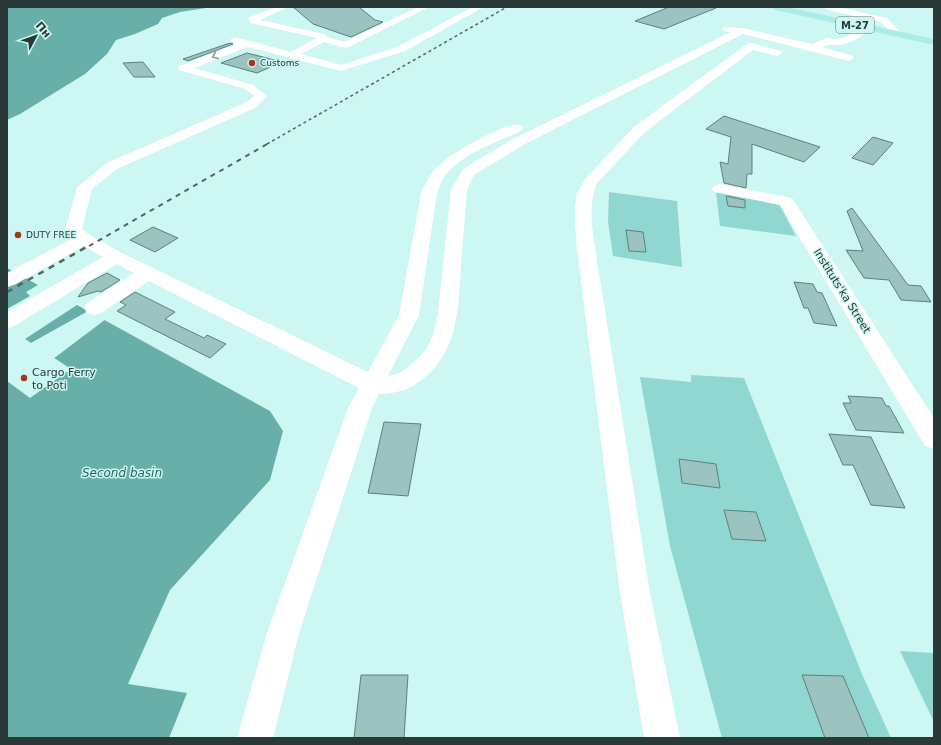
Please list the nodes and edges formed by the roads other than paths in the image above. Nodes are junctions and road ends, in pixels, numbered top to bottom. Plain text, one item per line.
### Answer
1 (284, 7) edge
2 (425, 7) edge
3 (462, 7) edge
4 (480, 7) edge
5 (828, 7) edge
6 (783, 8) edge
7 (866, 27) junction
8 (742, 31) junction
9 (338, 33) dead end
10 (896, 33) junction
11 (235, 40) dead end
12 (323, 40) junction
13 (934, 42) edge
14 (248, 43) junction
15 (391, 43) dead end
16 (814, 48) junction
17 (292, 55) junction
18 (790, 56) dead end
19 (840, 65) dead end
20 (719, 189) dead end
21 (84, 239) junction
22 (116, 257) junction
23 (148, 272) junction
24 (7, 281) edge
25 (94, 308) dead end
26 (7, 321) edge
27 (372, 385) junction
28 (934, 439) edge
29 (255, 738) edge
30 (662, 738) edge

1 - 12 street
2 - 12 street
3 - 15 street
4 - 17 street
5 - 10 street
6 - 7 main road, М-27
7 - 10 main road, М-27
7 - 16 street
8 - 16 street
8 - 27 street
8 - 27 street
9 - 12 street
10 - 13 main road, М-27
11 - 14 street
12 - 17 street
14 - 17 street
14 -> 21 street
16 - 19 street
18 - 30 street
20 - 28 street, Instituts'ka Street
21 - 22 street
21 - 24 street
22 - 23 street
22 - 26 street
23 - 25 street
23 - 27 street
27 - 29 street

